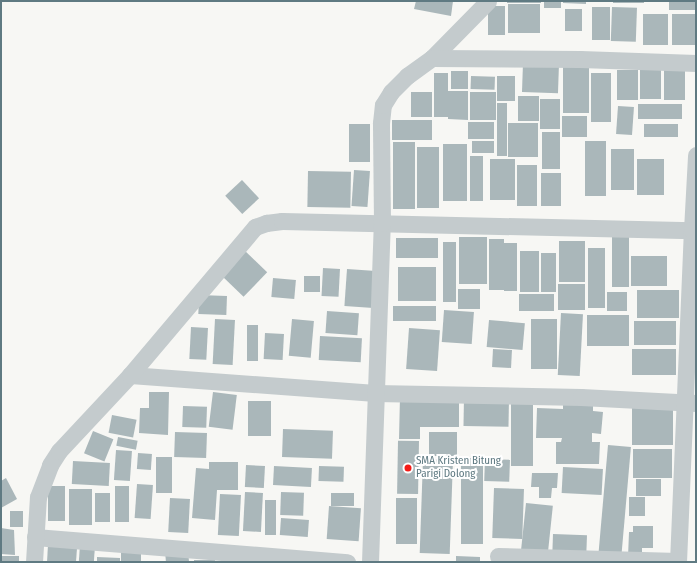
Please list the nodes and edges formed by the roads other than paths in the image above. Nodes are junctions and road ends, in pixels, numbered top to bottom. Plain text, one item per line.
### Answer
1 (488, 1) edge
2 (432, 58) junction
3 (696, 63) edge
4 (696, 155) edge
5 (382, 223) junction
6 (694, 230) edge
7 (130, 374) junction
8 (375, 393) junction
9 (690, 403) edge
10 (35, 537) junction
11 (498, 556) dead end
12 (34, 562) edge
13 (347, 562) edge
14 (370, 562) edge
15 (678, 562) edge

1 - 2 street
2 - 3 street
2 - 5 street
4 - 6 street
5 - 6 street
5 - 7 street
5 - 8 street
6 - 9 street
7 - 8 street
7 - 10 street
8 - 9 street
8 - 14 street
9 - 15 street
10 - 12 street
10 - 13 street
11 - 15 street

